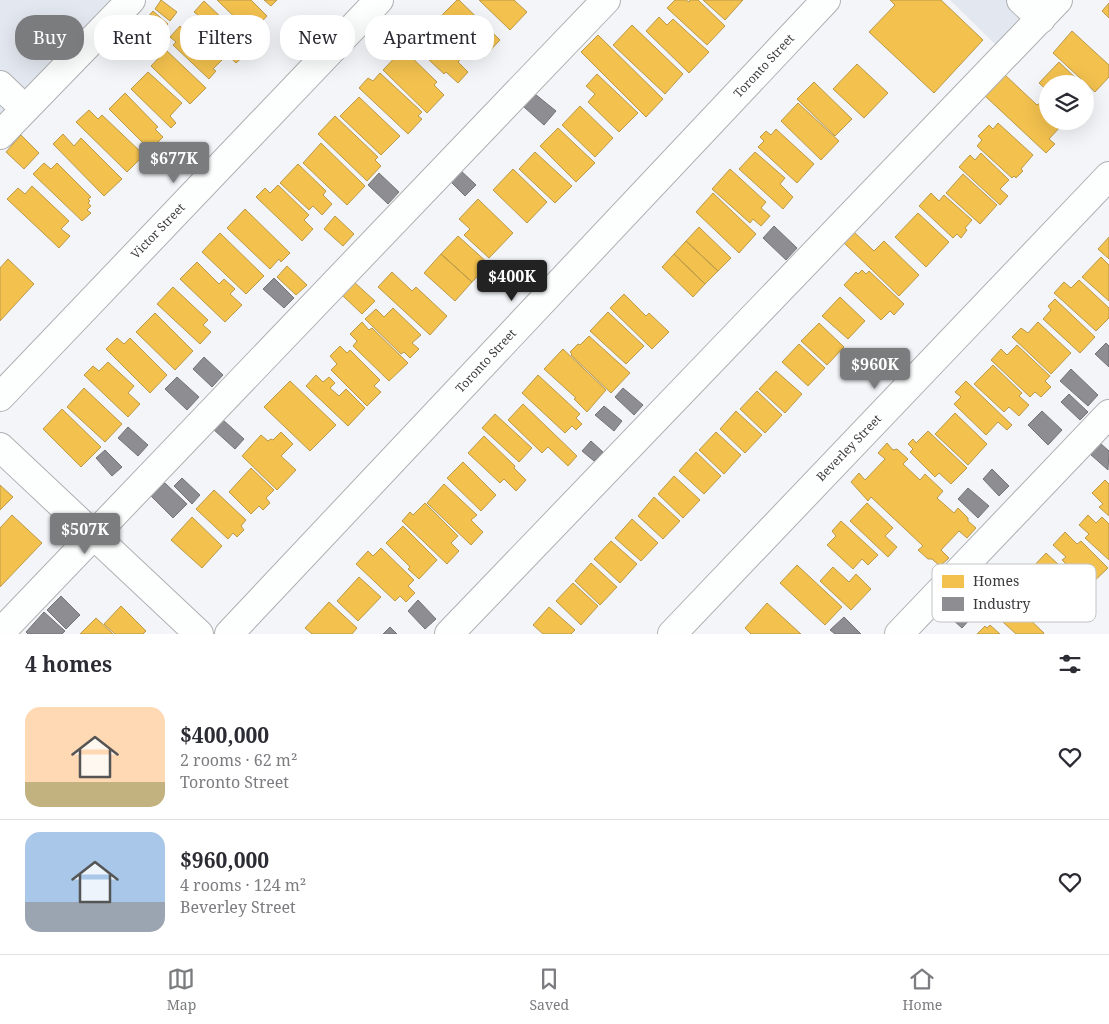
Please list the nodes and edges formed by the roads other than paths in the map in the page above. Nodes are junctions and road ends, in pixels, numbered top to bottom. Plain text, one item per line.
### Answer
1 (131, 0) edge
2 (379, 0) edge
3 (606, 0) edge
4 (826, 0) edge
5 (1021, 0) edge
6 (1049, 9) edge
7 (0, 85) edge
8 (26, 109) junction
9 (0, 135) edge
10 (1109, 176) edge
11 (0, 397) edge
12 (1109, 414) edge
13 (0, 447) edge
14 (94, 534) junction
15 (965, 564) edge
16 (932, 599) edge
17 (0, 633) edge
18 (199, 634) edge
19 (229, 634) edge
20 (449, 634) edge
21 (672, 634) edge
22 (898, 634) edge

1 - 8 street
2 - 11 street, Victor Street
3 - 14 street
4 - 19 street, Toronto Street
5 - 6 street
6 - 20 street
7 - 8 street
8 - 9 street
10 - 21 street, Beverley Street
12 - 15 street
13 - 14 street
14 - 17 street
14 - 18 street
16 - 22 street

